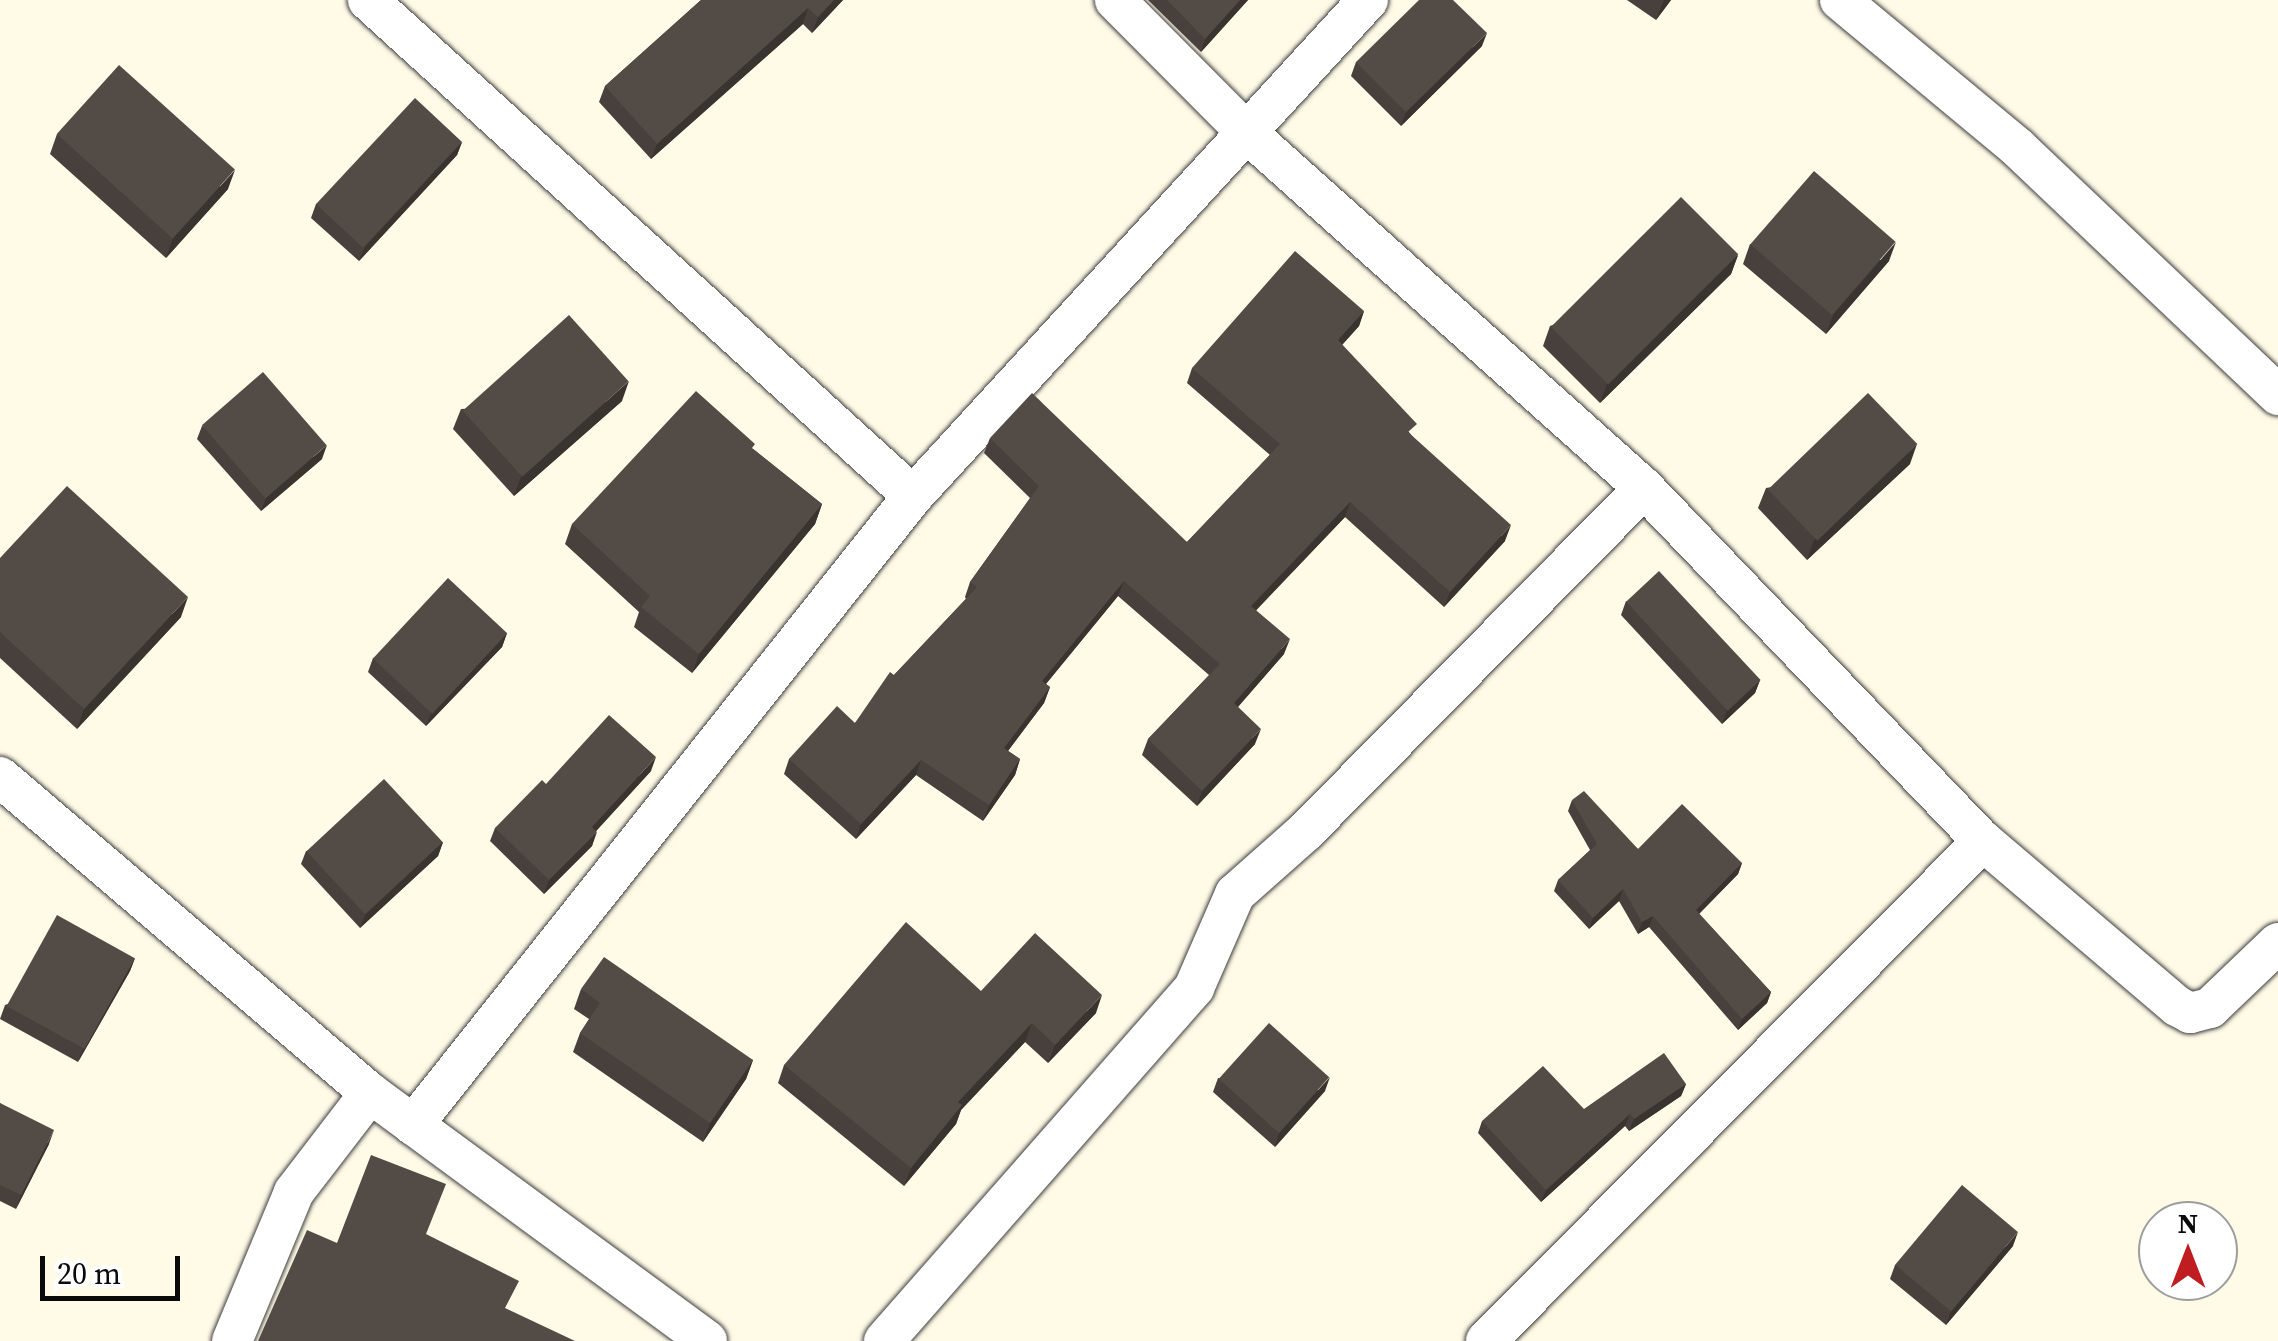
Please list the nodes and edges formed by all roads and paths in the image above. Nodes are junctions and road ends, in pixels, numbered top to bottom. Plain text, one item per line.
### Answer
1 (368, 0) edge
2 (1115, 0) edge
3 (1368, 0) edge
4 (1840, 0) edge
5 (1245, 131) junction
6 (2278, 395) edge
7 (1644, 488) junction
8 (913, 496) junction
9 (0, 777) edge
10 (1983, 842) junction
11 (2278, 943) edge
12 (370, 1093) junction
13 (413, 1124) junction
14 (232, 1341) edge
15 (707, 1341) edge
16 (884, 1341) edge
17 (1486, 1341) edge

1 - 8 street
2 - 5 street
3 - 5 street
4 - 6 street
5 - 7 street
5 - 8 street
7 - 10 street
7 - 16 street
8 - 13 street
9 - 12 street
10 - 11 street
10 - 17 street
12 - 13 street
12 - 14 street
13 - 15 street

